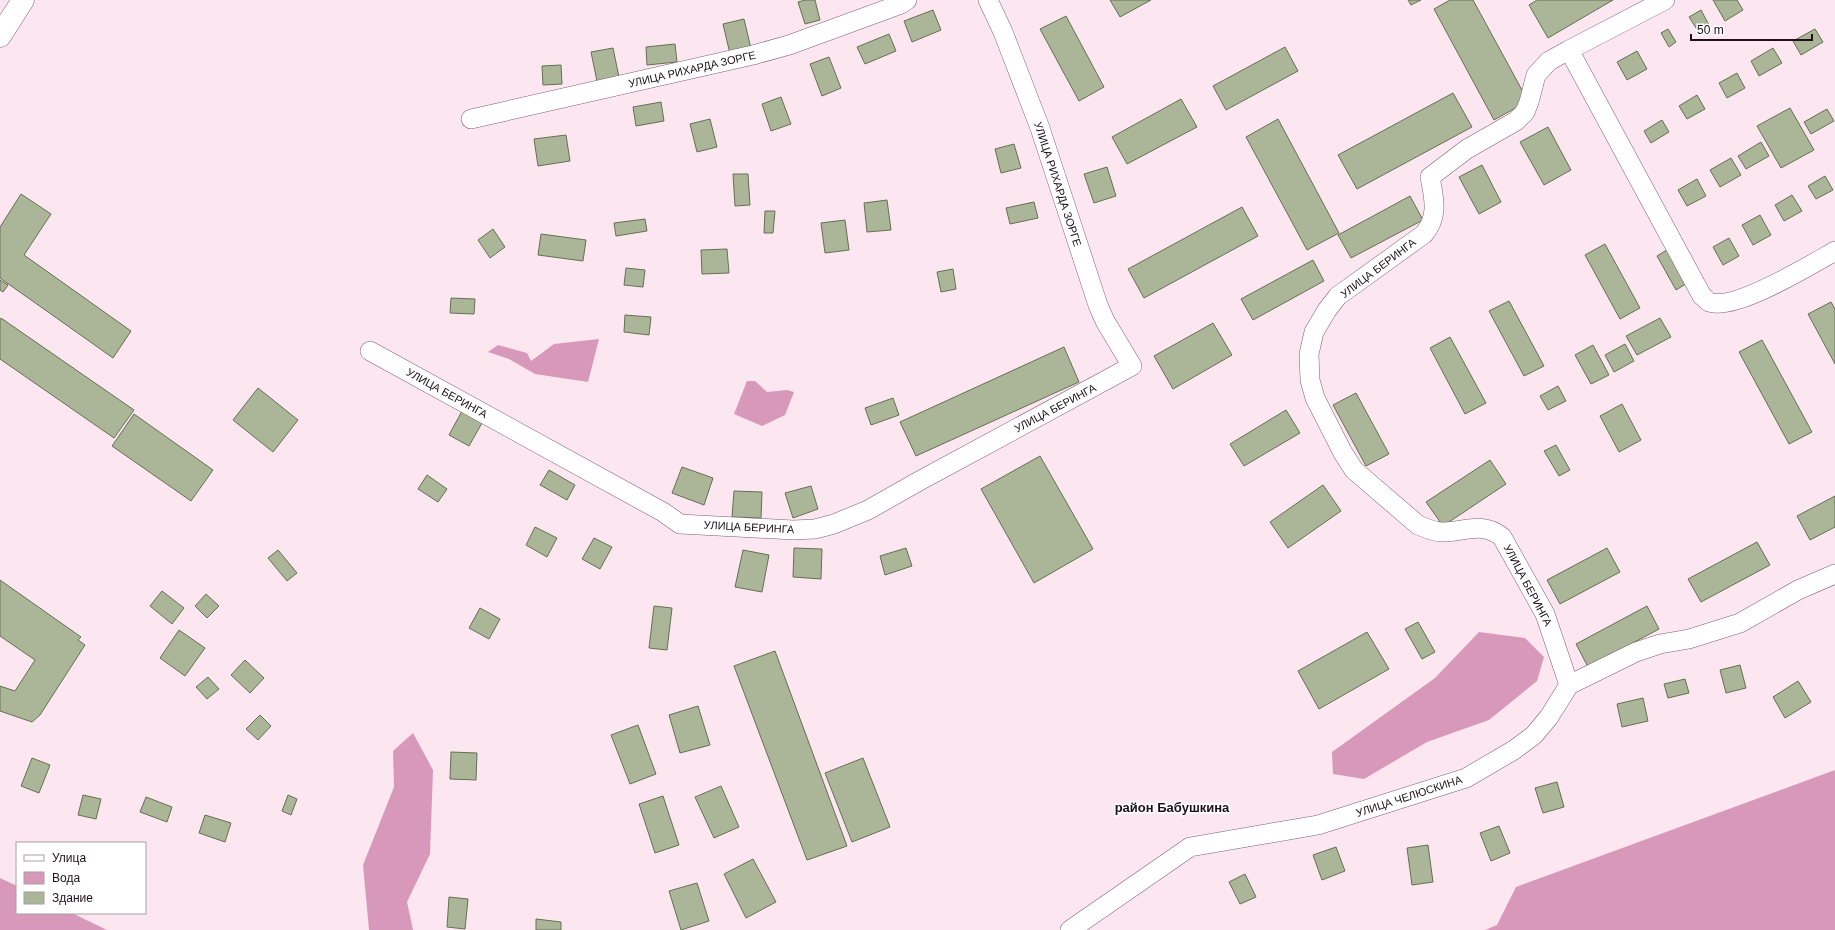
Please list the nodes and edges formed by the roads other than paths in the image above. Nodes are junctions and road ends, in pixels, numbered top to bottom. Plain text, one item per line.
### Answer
1 (23, 0) edge
2 (907, 0) edge
3 (988, 0) edge
4 (1665, 0) edge
5 (0, 36) edge
6 (1569, 50) junction
7 (471, 119) dead end
8 (1835, 251) edge
9 (370, 351) dead end
10 (1132, 366) joint
11 (1835, 574) edge
12 (1568, 685) junction
13 (1070, 930) edge

1 - 5 main road
2 - 7 street, УЛИЦА РИХАРДА ЗОРГЕ
3 - 10 street, УЛИЦА РИХАРДА ЗОРГЕ
4 - 6 street, УЛИЦА БЕРИНГА
6 - 8 street
6 - 12 street, УЛИЦА БЕРИНГА
9 - 10 street, УЛИЦА БЕРИНГА
11 - 12 street
12 - 13 street, УЛИЦА ЧЕЛЮСКИНА

